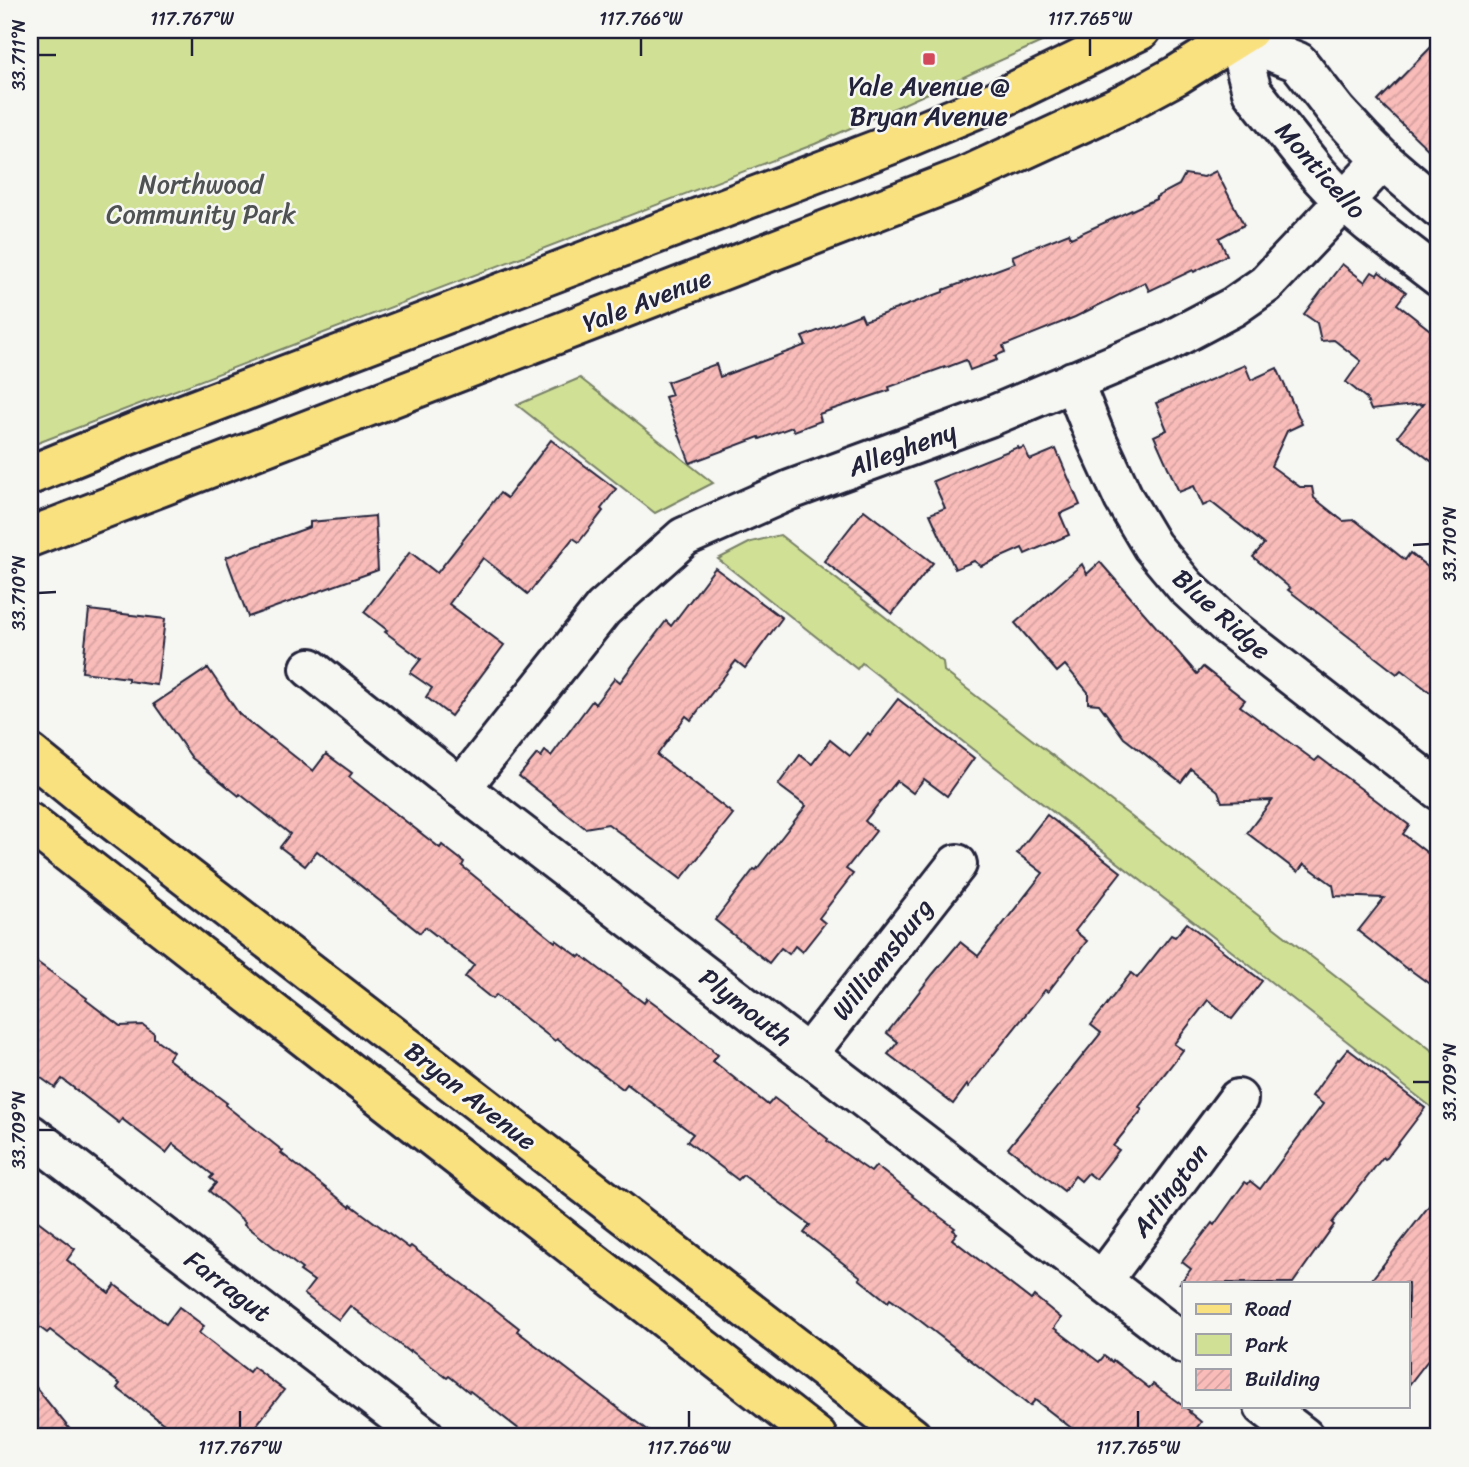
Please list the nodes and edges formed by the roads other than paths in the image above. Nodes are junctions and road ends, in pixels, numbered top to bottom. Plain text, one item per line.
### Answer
1 (1141, 30) edge
2 (1237, 33) edge
3 (1383, 160) junction
4 (1344, 202) junction
5 (1439, 208) edge
6 (1439, 277) edge
7 (1073, 382) junction
8 (30, 475) edge
9 (30, 537) edge
10 (310, 668) dead end
11 (30, 754) edge
12 (461, 788) junction
13 (1439, 790) edge
14 (30, 823) edge
15 (957, 864) dead end
16 (808, 1054) junction
17 (1238, 1098) dead end
18 (30, 1134) edge
19 (1102, 1281) junction
20 (1182, 1342) edge
21 (1267, 1408) edge
22 (425, 1437) edge
23 (817, 1437) edge
24 (912, 1437) edge
25 (1304, 1437) edge

1 - 8 main road
2 - 3 street, Monticello
2 - 4 street, Monticello
2 - 9 main road, Yale Avenue
3 - 4 street, Allegheny
3 - 5 street, Monticello
4 - 6 street, Monticello
4 - 7 street, Allegheny
7 - 12 street, Allegheny
7 - 13 street, Blue Ridge
10 - 12 street, Plymouth
11 - 24 main road, Bryan Avenue
12 - 16 street, Plymouth
14 - 23 main road
15 - 16 street, Williamsburg
16 - 19 street, Plymouth
17 - 19 street, Arlington
18 - 22 street, Farragut
19 - 20 street, Plymouth
21 - 25 street

